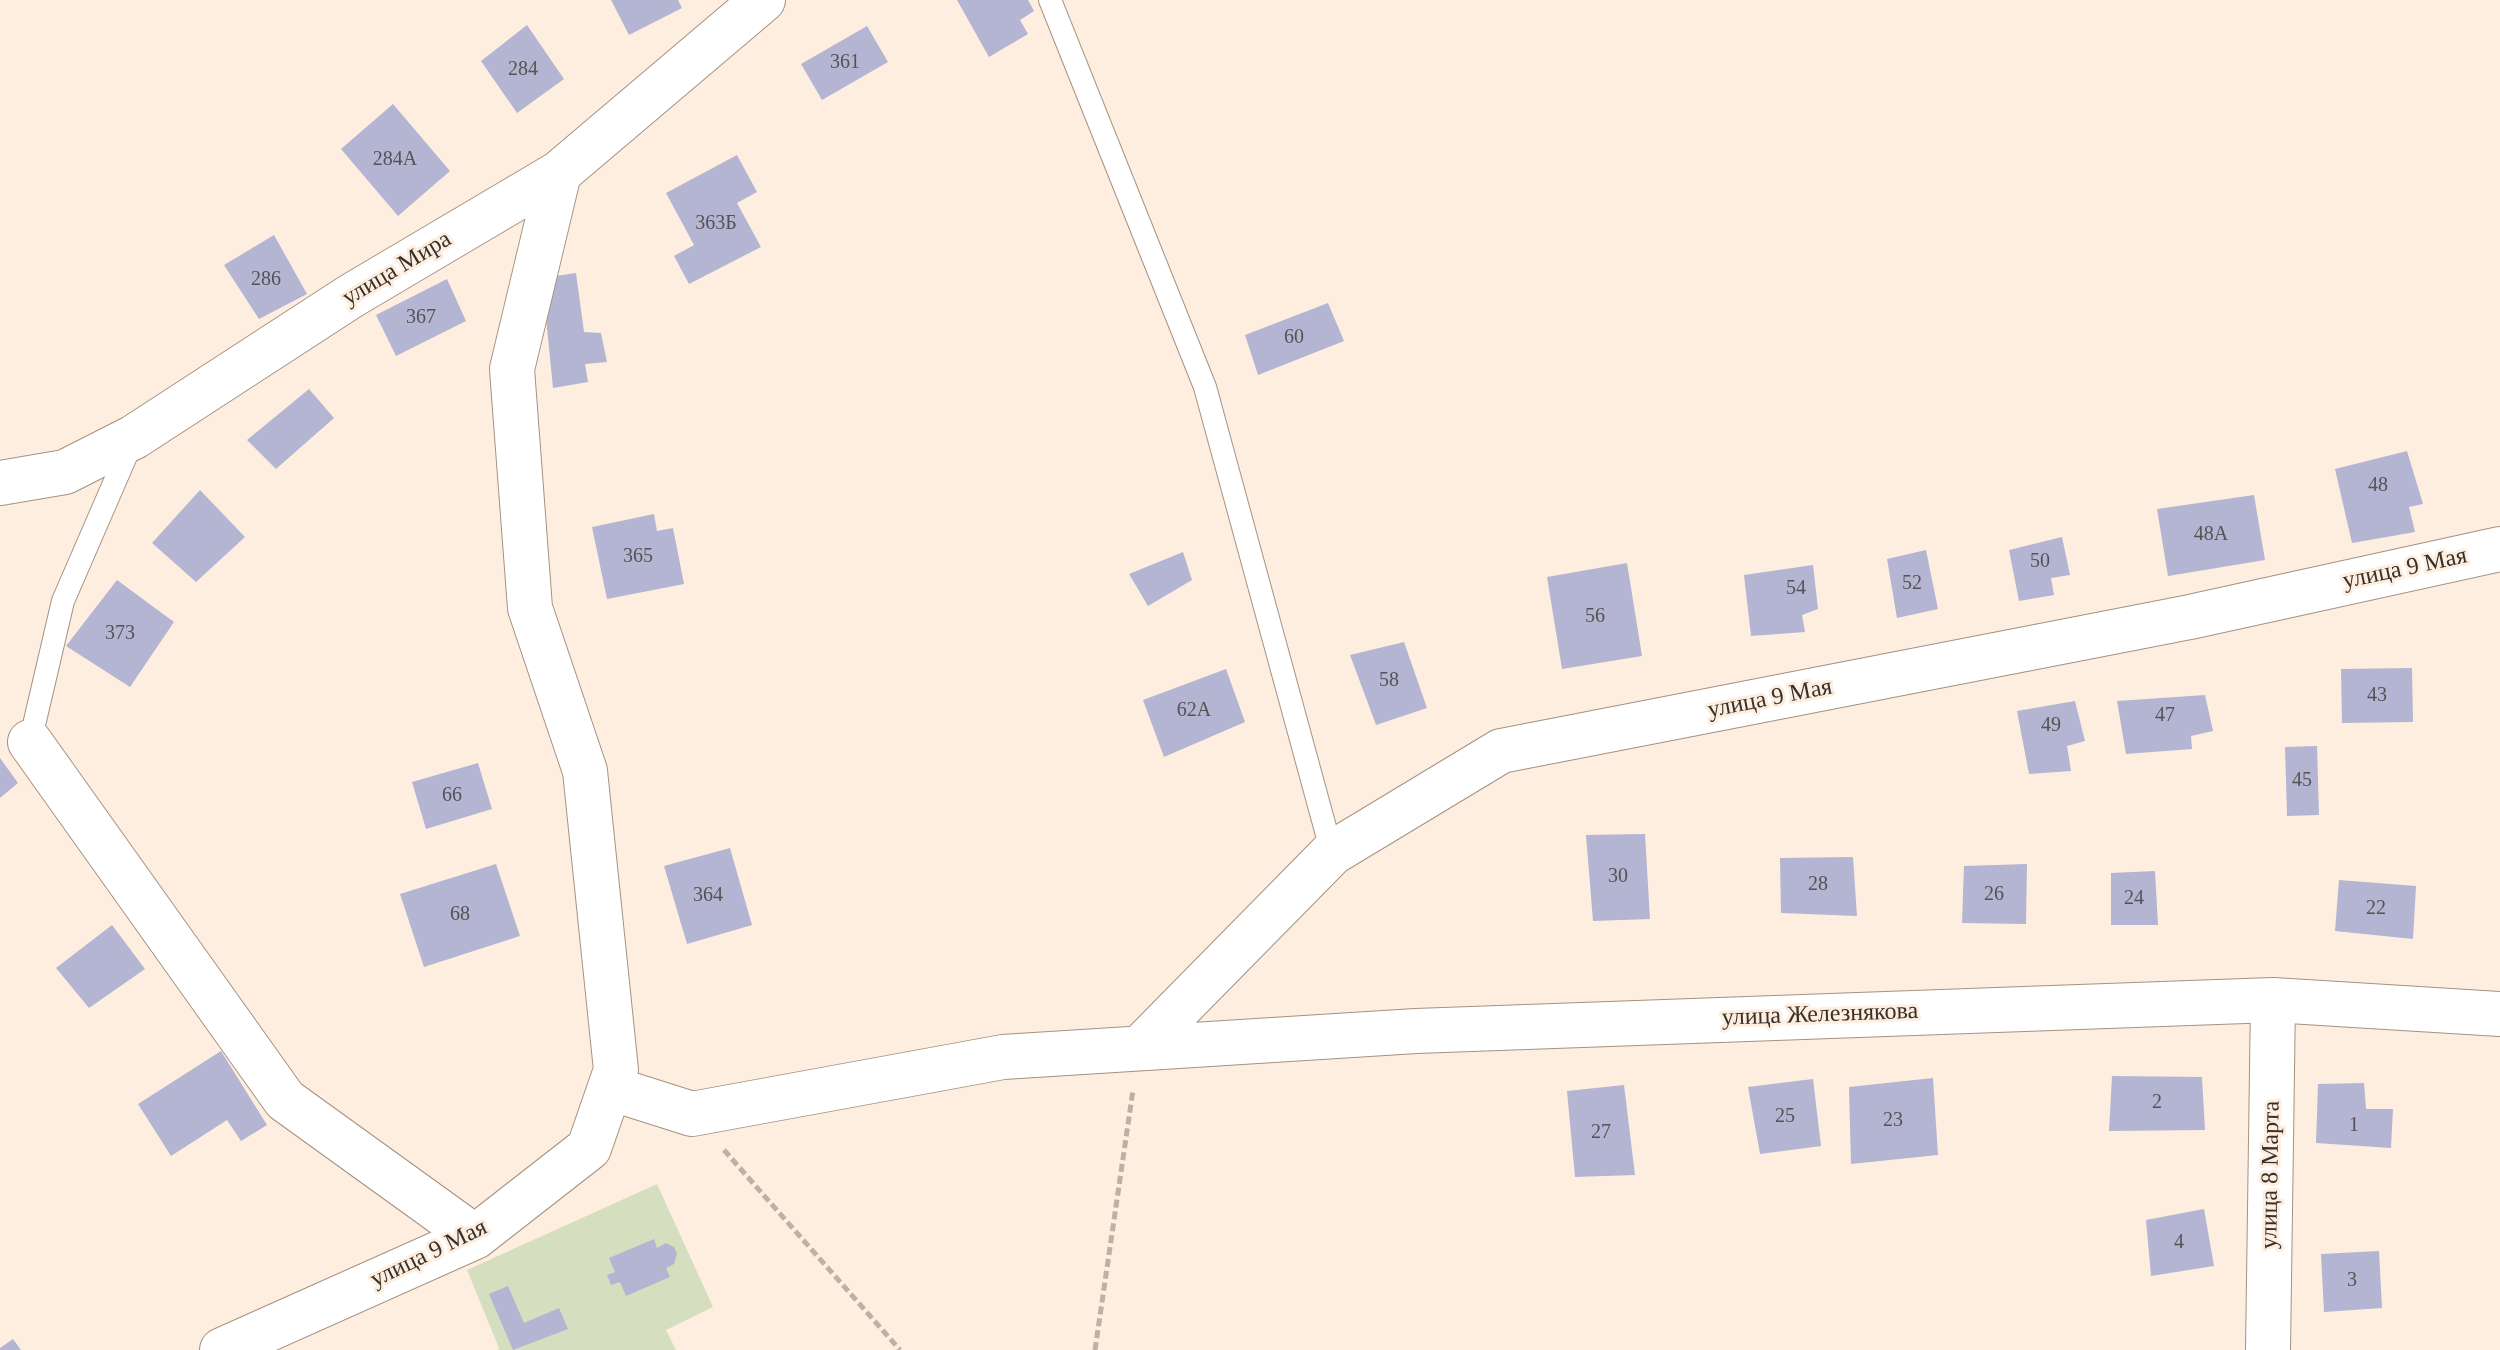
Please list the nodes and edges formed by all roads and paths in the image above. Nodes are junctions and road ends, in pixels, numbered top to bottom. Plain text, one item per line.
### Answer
1 (763, 0) edge
2 (1050, 0) edge
3 (559, 173) junction
4 (134, 437) junction
5 (0, 483) edge
6 (2500, 549) edge
7 (30, 742) joint
8 (1332, 853) junction
9 (2273, 1000) junction
10 (2500, 1014) edge
11 (1140, 1048) junction
12 (613, 1079) junction
13 (692, 1114) junction
14 (475, 1237) junction
15 (222, 1350) edge
16 (900, 1350) edge
17 (1095, 1350) edge
18 (2268, 1350) edge

1 - 3 street, улица Мира
2 - 8 lane
3 - 4 street, улица Мира
3 - 12 street
4 - 5 street, улица Мира
4 - 7 lane
6 - 8 street, улица 9 Мая
7 - 14 street
8 - 11 street, улица 9 Мая
9 - 10 street, улица Железнякова
9 - 11 street, улица Железнякова
9 - 18 street, улица 8 Марта
11 - 13 street, улица Железнякова
11 - 17 path
12 - 13 street
12 - 14 street, улица 9 Мая
13 - 16 path
14 - 15 street, улица 9 Мая

